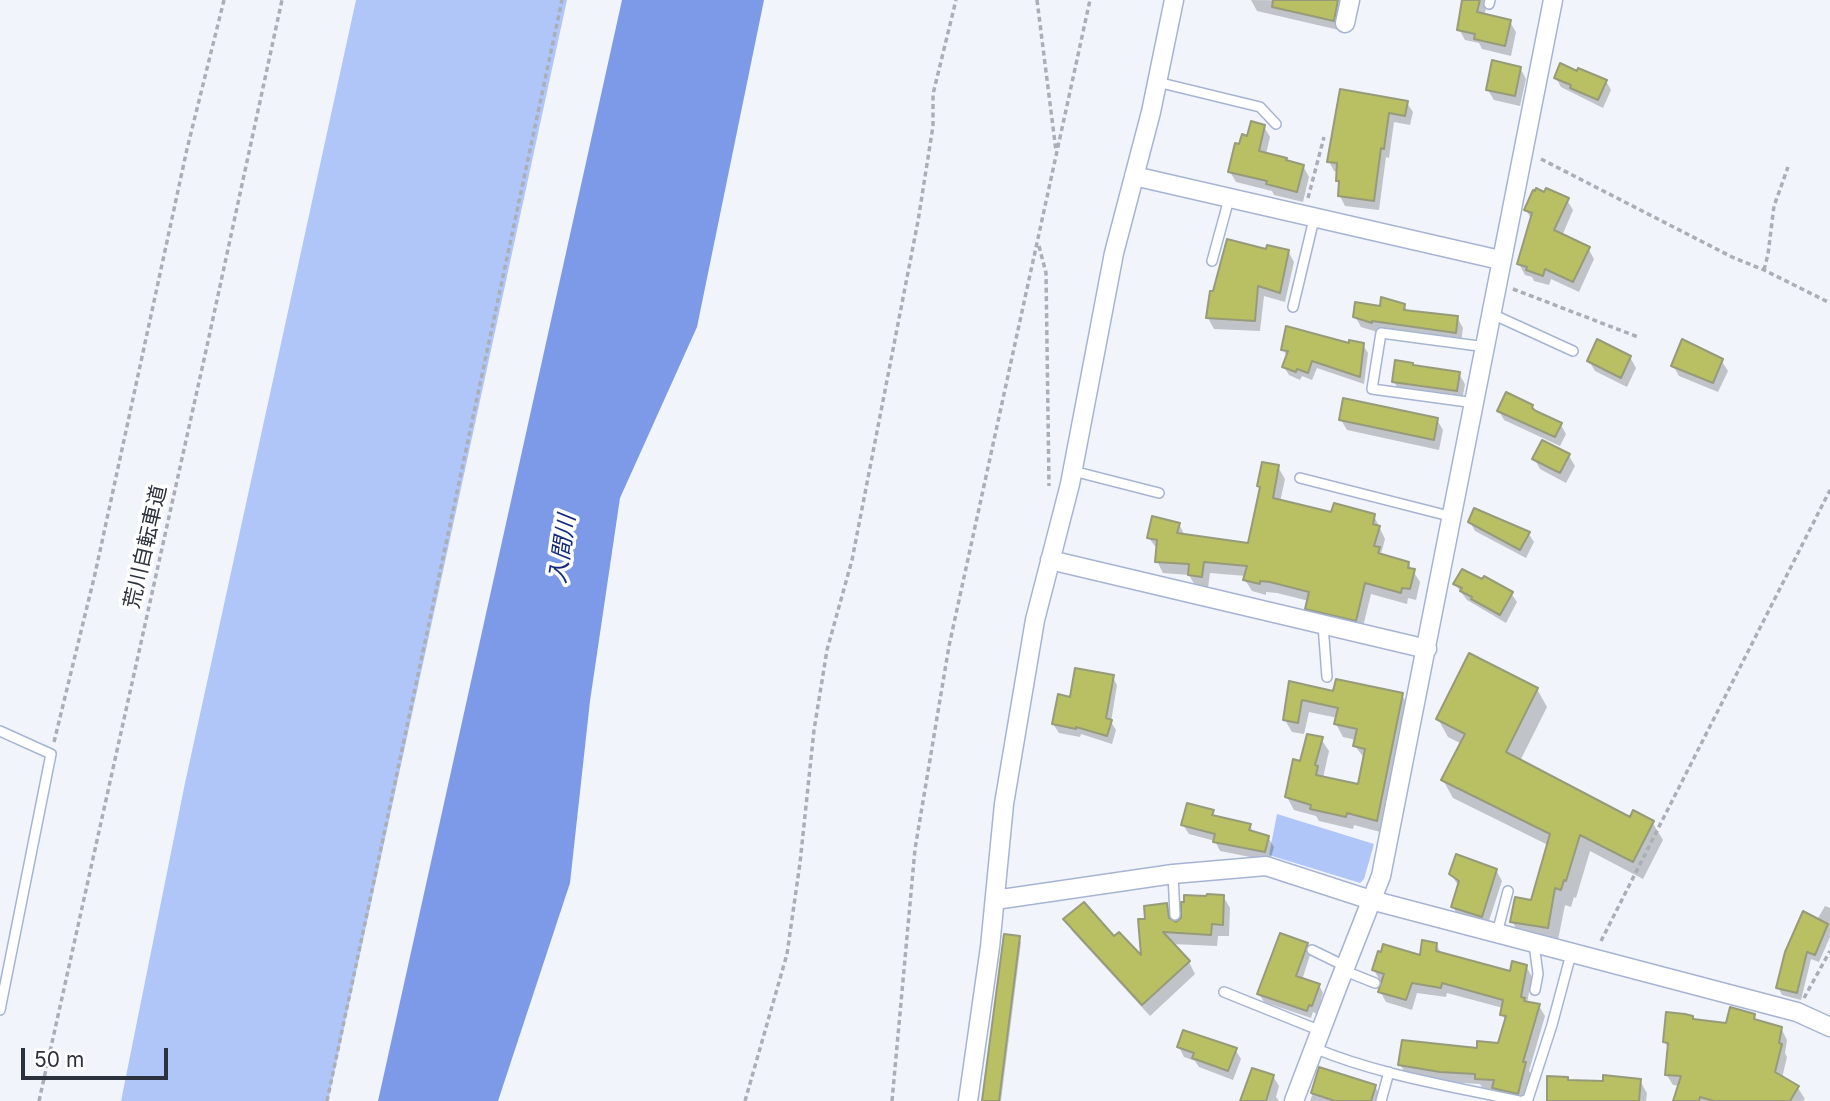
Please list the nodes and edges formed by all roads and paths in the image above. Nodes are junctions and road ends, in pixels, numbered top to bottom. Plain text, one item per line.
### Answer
1 (218, 0) edge
2 (224, 0) edge
3 (282, 0) edge
4 (562, 0) edge
5 (956, 0) edge
6 (1037, 0) edge
7 (1090, 0) edge
8 (1174, 0) edge
9 (1350, 0) edge
10 (1553, 0) edge
11 (222, 9) junction
12 (1345, 23) dead end
13 (1157, 82) junction
14 (1276, 124) dead end
15 (1324, 137) dead end
16 (1522, 149) junction
17 (1057, 156) junction
18 (1788, 167) dead end
19 (1134, 176) junction
20 (1229, 199) junction
21 (1309, 218) junction
22 (1038, 244) junction
23 (1500, 260) junction
24 (1212, 261) dead end
25 (1764, 270) junction
26 (1497, 283) junction
27 (1830, 303) edge
28 (1293, 307) dead end
29 (1492, 314) junction
30 (1638, 337) dead end
31 (1486, 346) junction
32 (1573, 351) dead end
33 (1475, 403) junction
34 (1072, 470) junction
35 (1300, 478) dead end
36 (1830, 490) edge
37 (1049, 492) dead end
38 (1159, 493) dead end
39 (1453, 517) junction
40 (1050, 560) junction
41 (1323, 625) junction
42 (1427, 649) junction
43 (1327, 677) dead end
44 (0, 731) edge
45 (51, 754) junction
46 (1173, 874) junction
47 (1508, 891) dead end
48 (995, 900) junction
49 (1371, 900) junction
50 (1175, 915) dead end
51 (1497, 934) junction
52 (1534, 944) junction
53 (1311, 950) dead end
54 (1830, 951) edge
55 (1571, 954) junction
56 (1592, 959) junction
57 (1346, 969) junction
58 (1375, 983) dead end
59 (1535, 990) dead end
60 (1224, 992) dead end
61 (0, 1010) edge
62 (1797, 1012) junction
63 (1830, 1027) edge
64 (1321, 1031) junction
65 (1314, 1048) junction
66 (1389, 1072) junction
67 (39, 1101) edge
68 (327, 1101) edge
69 (745, 1101) edge
70 (892, 1101) edge
71 (968, 1101) edge
72 (1294, 1101) edge
73 (1381, 1101) edge
74 (1521, 1101) edge

1 - 11 path
2 - 11 path
3 - 67 path, 荒川自転車道
4 - 68 path
5 - 69 path
6 - 17 path
7 - 17 path
8 - 13 street
9 - 12 street
10 - 16 street
11 - 45 path
13 - 14 lane
13 - 19 street
15 - 21 path
16 - 23 street
16 - 25 path
17 - 22 path
18 - 25 path
19 - 20 street
19 - 34 street
20 - 21 street
20 - 24 lane
21 - 23 street
21 - 28 lane
22 - 37 path
22 - 70 path
23 - 26 street
25 - 27 path
26 - 29 street
26 - 30 path
29 - 31 street
29 - 32 lane
31 - 33 street
31 - 33 lane
33 - 39 street
34 - 38 lane
34 - 40 street
35 - 39 lane
36 - 56 path
39 - 42 street
40 - 41 street
40 - 48 street
41 - 42 street
41 - 43 lane
42 - 49 street
44 - 45 lane
45 - 61 lane
46 - 48 street
46 - 49 street
46 - 50 lane
47 - 51 lane
48 - 71 street
49 - 51 street
49 - 57 street
51 - 52 street
52 - 55 street
52 - 59 lane
53 - 57 lane
54 - 62 path
55 - 56 street
55 - 74 lane
56 - 62 street
57 - 58 lane
57 - 64 street
60 - 64 lane
62 - 63 street
64 - 65 street
65 - 66 lane
65 - 72 street
66 - 73 lane
66 - 74 lane

